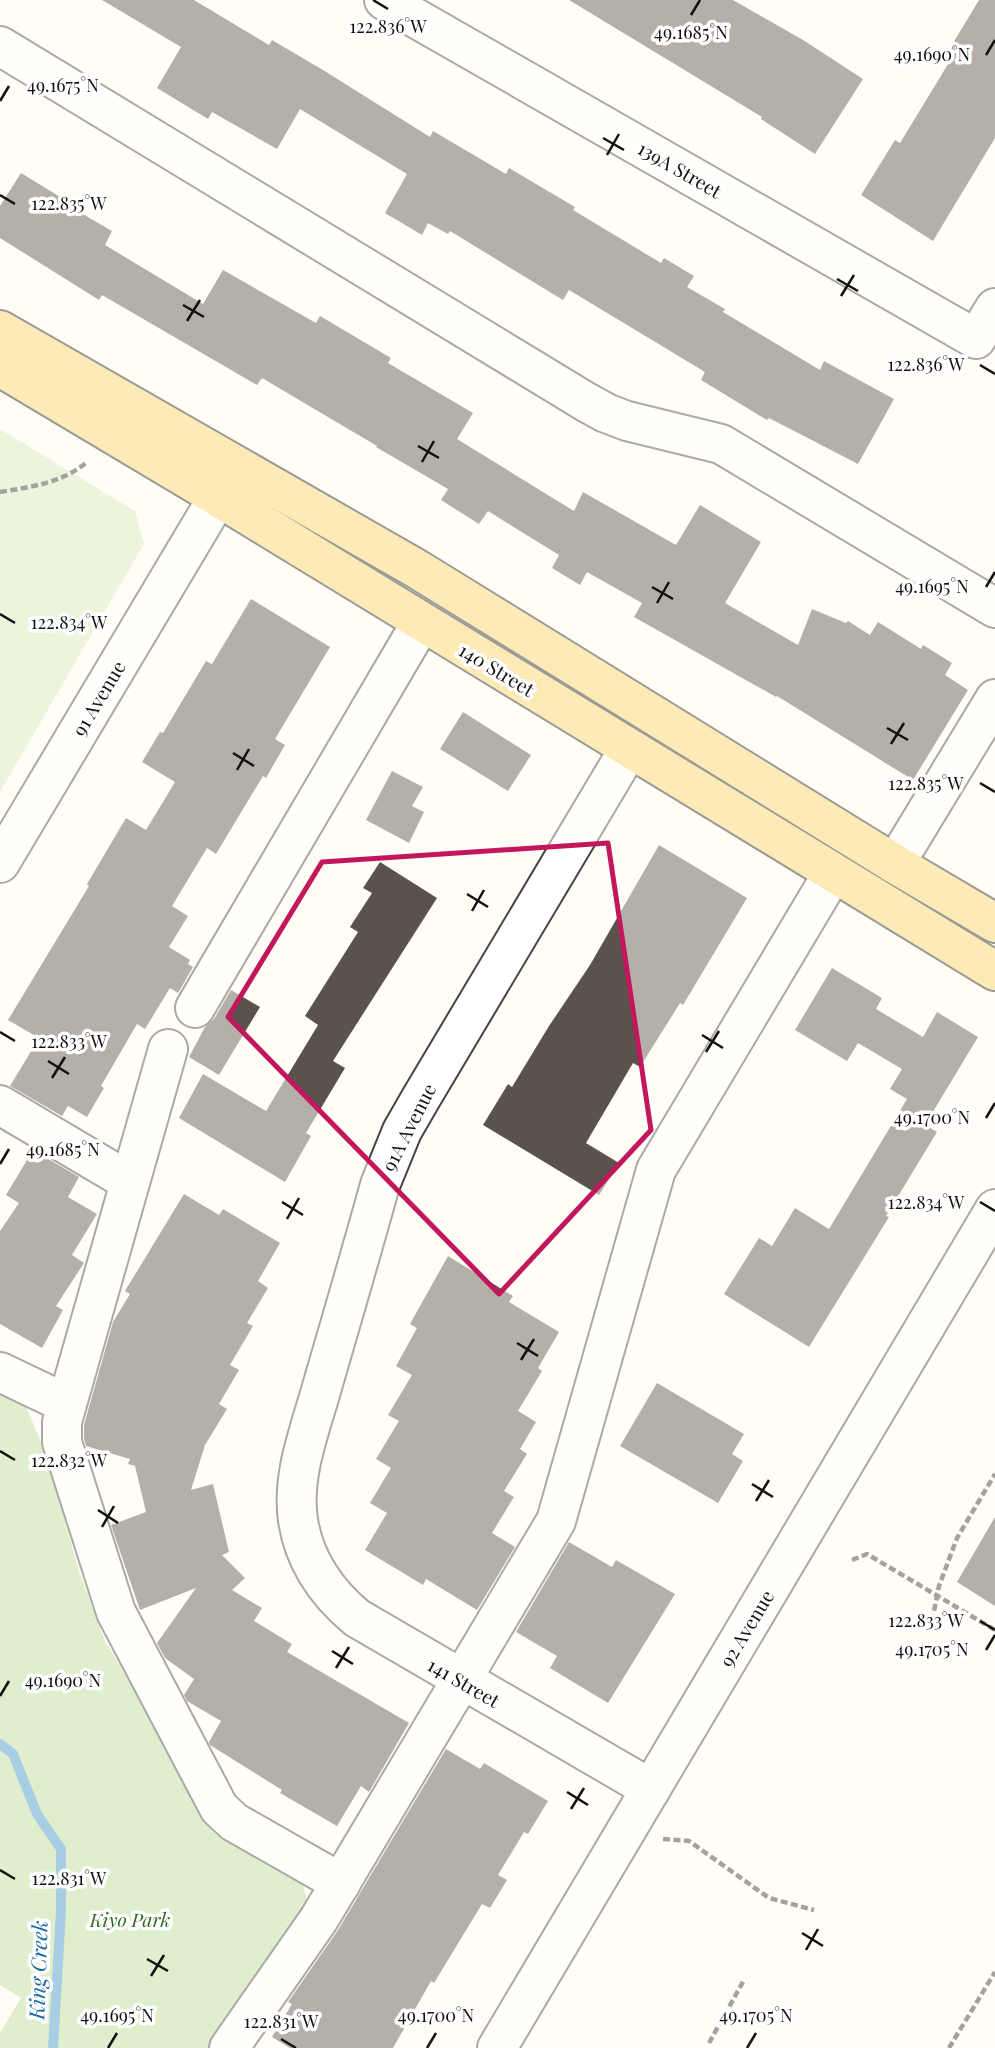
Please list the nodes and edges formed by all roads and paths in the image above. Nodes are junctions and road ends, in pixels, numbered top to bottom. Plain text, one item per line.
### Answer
1 (384, 0) edge
2 (0, 46) edge
3 (986, 323) edge
4 (0, 330) edge
5 (0, 367) edge
6 (86, 463) dead end
7 (0, 492) edge
8 (218, 497) junction
9 (417, 569) junction
10 (995, 608) edge
11 (421, 623) junction
12 (995, 699) edge
13 (629, 749) junction
14 (0, 863) edge
15 (895, 864) junction
16 (833, 873) junction
17 (995, 923) edge
18 (995, 971) edge
19 (195, 1008) dead end
20 (168, 1049) dead end
21 (0, 1105) edge
22 (130, 1182) junction
23 (995, 1209) edge
24 (0, 1373) edge
25 (67, 1404) junction
26 (995, 1474) edge
27 (304, 1546) joint
28 (852, 1560) dead end
29 (937, 1595) junction
30 (932, 1621) dead end
31 (995, 1630) edge
32 (461, 1680) junction
33 (651, 1789) junction
34 (656, 1838) dead end
35 (341, 1883) junction
36 (814, 1910) dead end
37 (995, 1972) edge
38 (744, 1980) dead end
39 (709, 2043) dead end
40 (229, 2048) edge
41 (497, 2048) edge
42 (949, 2048) edge

1 - 3 street, 139A Street
2 - 10 street
4 - 9 main road
5 - 8 main road, 140 Street
6 - 7 path
8 - 9 main road
8 - 11 main road, 140 Street
8 - 14 street, 91 Avenue
9 - 15 main road
11 - 13 main road, 140 Street
11 - 19 street
12 - 15 street
13 - 16 main road, 140 Street
13 - 27 street, 91A Avenue
15 - 17 main road
16 - 18 main road, 140 Street
16 - 32 street
20 - 22 street
21 - 22 street
22 - 25 street
23 - 33 street, 92 Avenue
24 - 25 street
25 - 35 street
26 - 29 path
27 - 32 street, 141 Street
28 - 29 path
29 - 30 path
29 - 31 path
32 - 33 street, 141 Street
32 - 35 street
33 - 41 street, 92 Avenue
34 - 36 path
35 - 40 street
37 - 42 path
38 - 39 path

